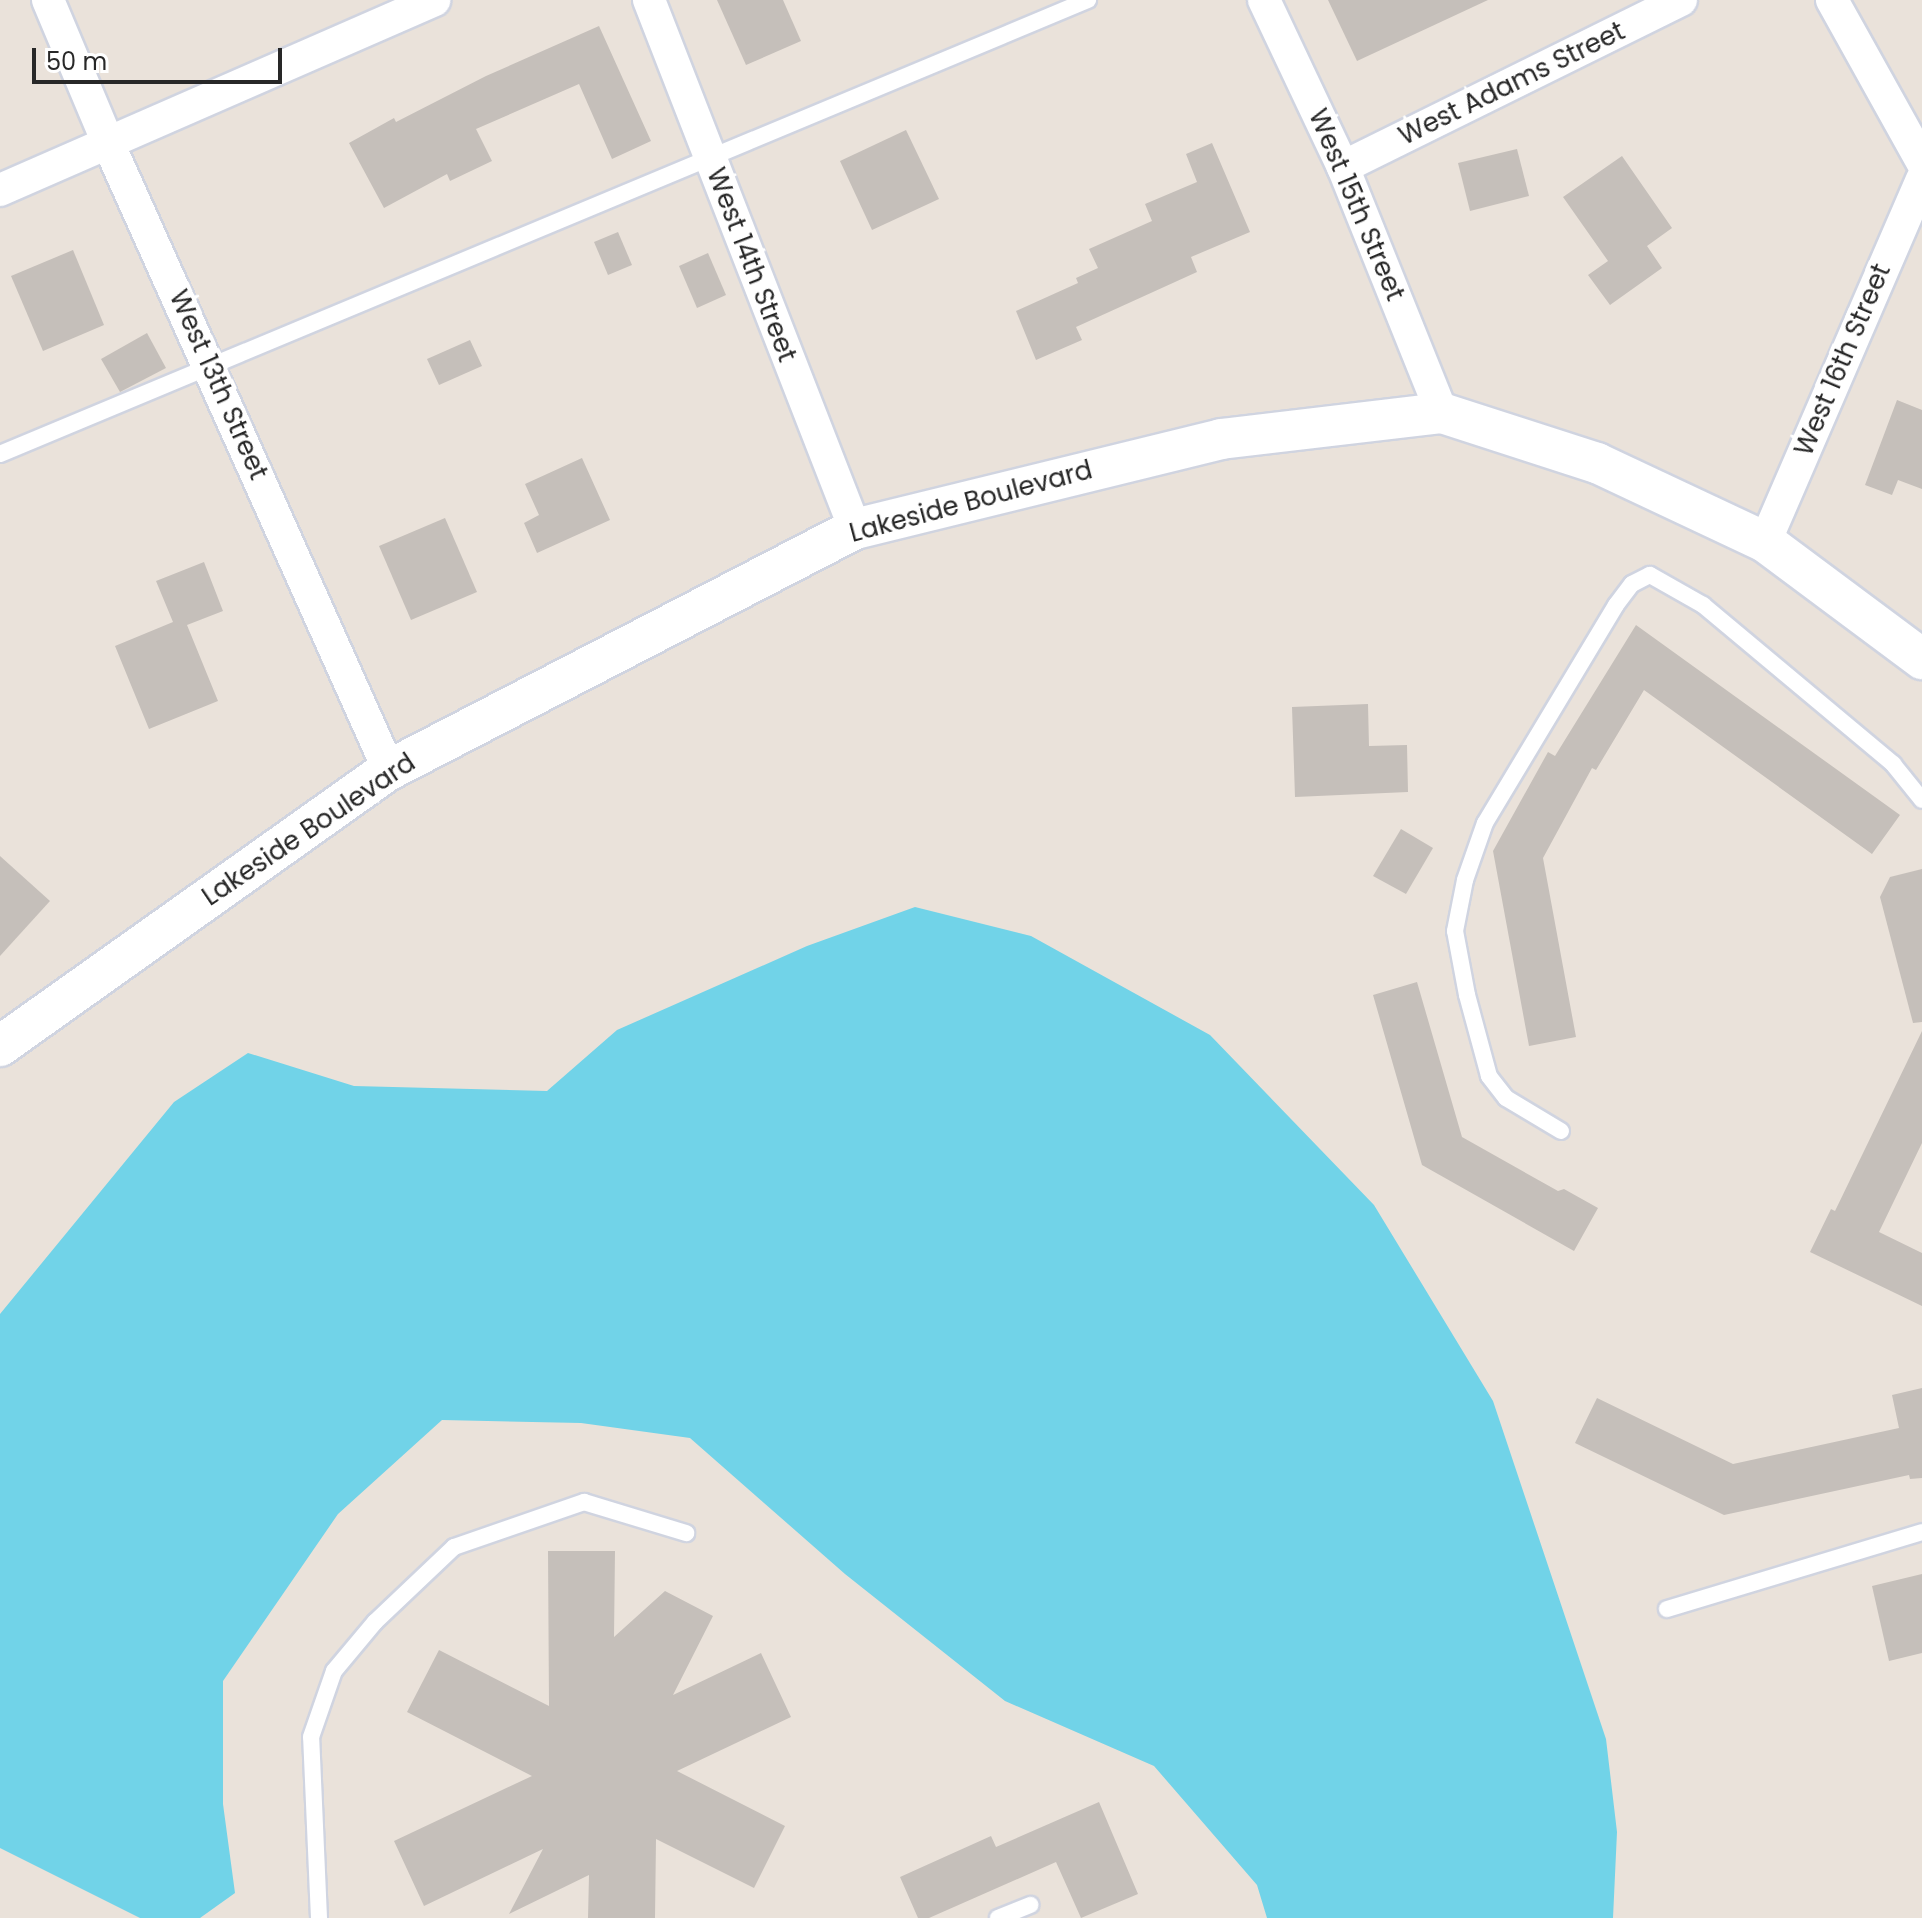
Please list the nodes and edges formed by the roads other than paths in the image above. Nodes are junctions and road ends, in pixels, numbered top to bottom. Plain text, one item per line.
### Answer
1 (48, 0) edge
2 (434, 0) edge
3 (649, 0) edge
4 (1088, 0) edge
5 (1264, 0) edge
6 (1681, 0) edge
7 (1832, 0) edge
8 (109, 145) junction
9 (709, 156) junction
10 (1922, 162) edge
11 (1343, 167) junction
12 (1922, 179) edge
13 (0, 190) edge
14 (209, 365) junction
15 (1442, 413) junction
16 (0, 454) edge
17 (855, 529) junction
18 (1765, 542) junction
19 (1922, 659) edge
20 (389, 770) junction
21 (1922, 800) edge
22 (0, 1046) edge
23 (1561, 1131) dead end
24 (1922, 1532) edge
25 (686, 1533) dead end
26 (1667, 1609) dead end
27 (1030, 1905) dead end
28 (319, 1918) edge
29 (998, 1918) edge

1 - 8 street, West 13th Street
2 - 8 street
3 - 9 street, West 14th Street
4 - 9 lane
5 - 11 street, West 15th Street
6 - 11 street, West Adams Street
7 - 10 street
8 - 13 street
8 - 14 street, West 13th Street
9 - 14 lane
9 - 17 street, West 14th Street
11 - 15 street, West 15th Street
12 - 18 street, West 16th Street
14 - 16 lane
14 - 20 street, West 13th Street
15 - 17 street, Lakeside Boulevard
15 - 18 street, Lakeside Boulevard
17 - 20 street, Lakeside Boulevard
18 - 19 street, Lakeside Boulevard
20 - 22 street, Lakeside Boulevard
21 - 23 lane
24 - 26 lane
25 - 28 lane
27 - 29 lane

